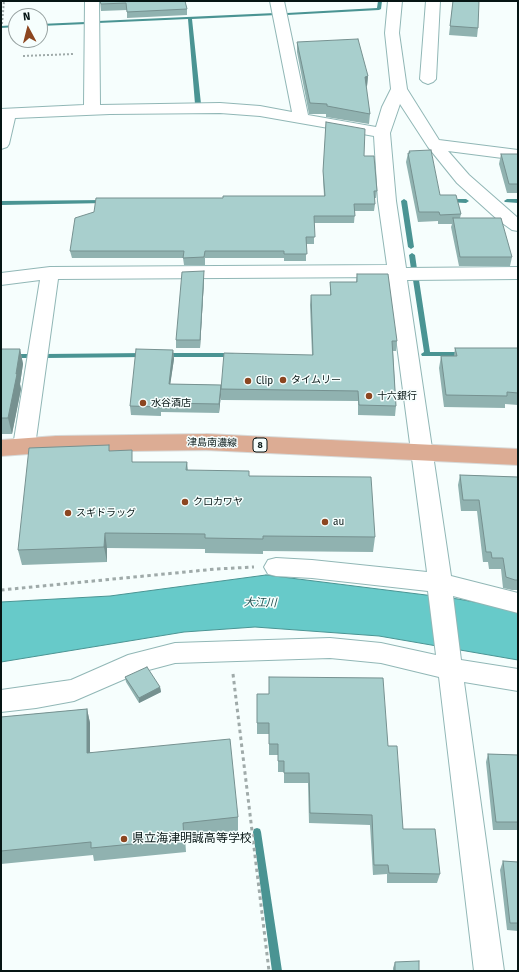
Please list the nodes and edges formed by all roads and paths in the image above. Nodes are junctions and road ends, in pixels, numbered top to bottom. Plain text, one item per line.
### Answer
1 (4, 1) edge
2 (92, 1) edge
3 (277, 1) edge
4 (395, 1) edge
5 (434, 1) edge
6 (2, 24) dead end
7 (92, 52) junction
8 (23, 56) dead end
9 (428, 79) dead end
10 (400, 89) junction
11 (92, 110) junction
12 (4, 114) edge
13 (301, 118) junction
14 (382, 133) junction
15 (1, 144) edge
16 (434, 144) junction
17 (518, 155) edge
18 (518, 226) edge
19 (398, 272) junction
20 (50, 273) junction
21 (518, 273) edge
22 (1, 278) edge
23 (24, 446) junction
24 (1, 448) edge
25 (422, 452) junction
26 (518, 457) edge
27 (276, 567) joint
28 (440, 587) junction
29 (1, 590) edge
30 (518, 603) edge
31 (230, 650) junction
32 (449, 662) junction
33 (518, 680) edge
34 (1, 701) edge
35 (270, 971) edge
36 (489, 971) edge

1 - 6 path
2 - 7 street
3 - 13 street
4 - 10 street
5 - 9 street
7 - 8 path
7 - 11 street
10 - 14 street
10 - 16 street
11 - 12 street
11 - 13 street
12 - 15 street
13 - 14 street
14 - 19 street
16 - 17 street
16 - 18 street
19 - 20 street
19 - 21 street
19 - 25 street
20 - 22 street
20 - 23 street
23 - 24 main road, 津島南濃線 / 8
23 - 25 main road, 津島南濃線 / 8
25 - 26 main road, 津島南濃線 / 8
25 - 28 street
27 - 28 street
27 - 29 path
28 - 30 street
28 - 32 street
31 - 32 street
31 - 34 street
31 - 35 path
32 - 33 street
32 - 36 street

